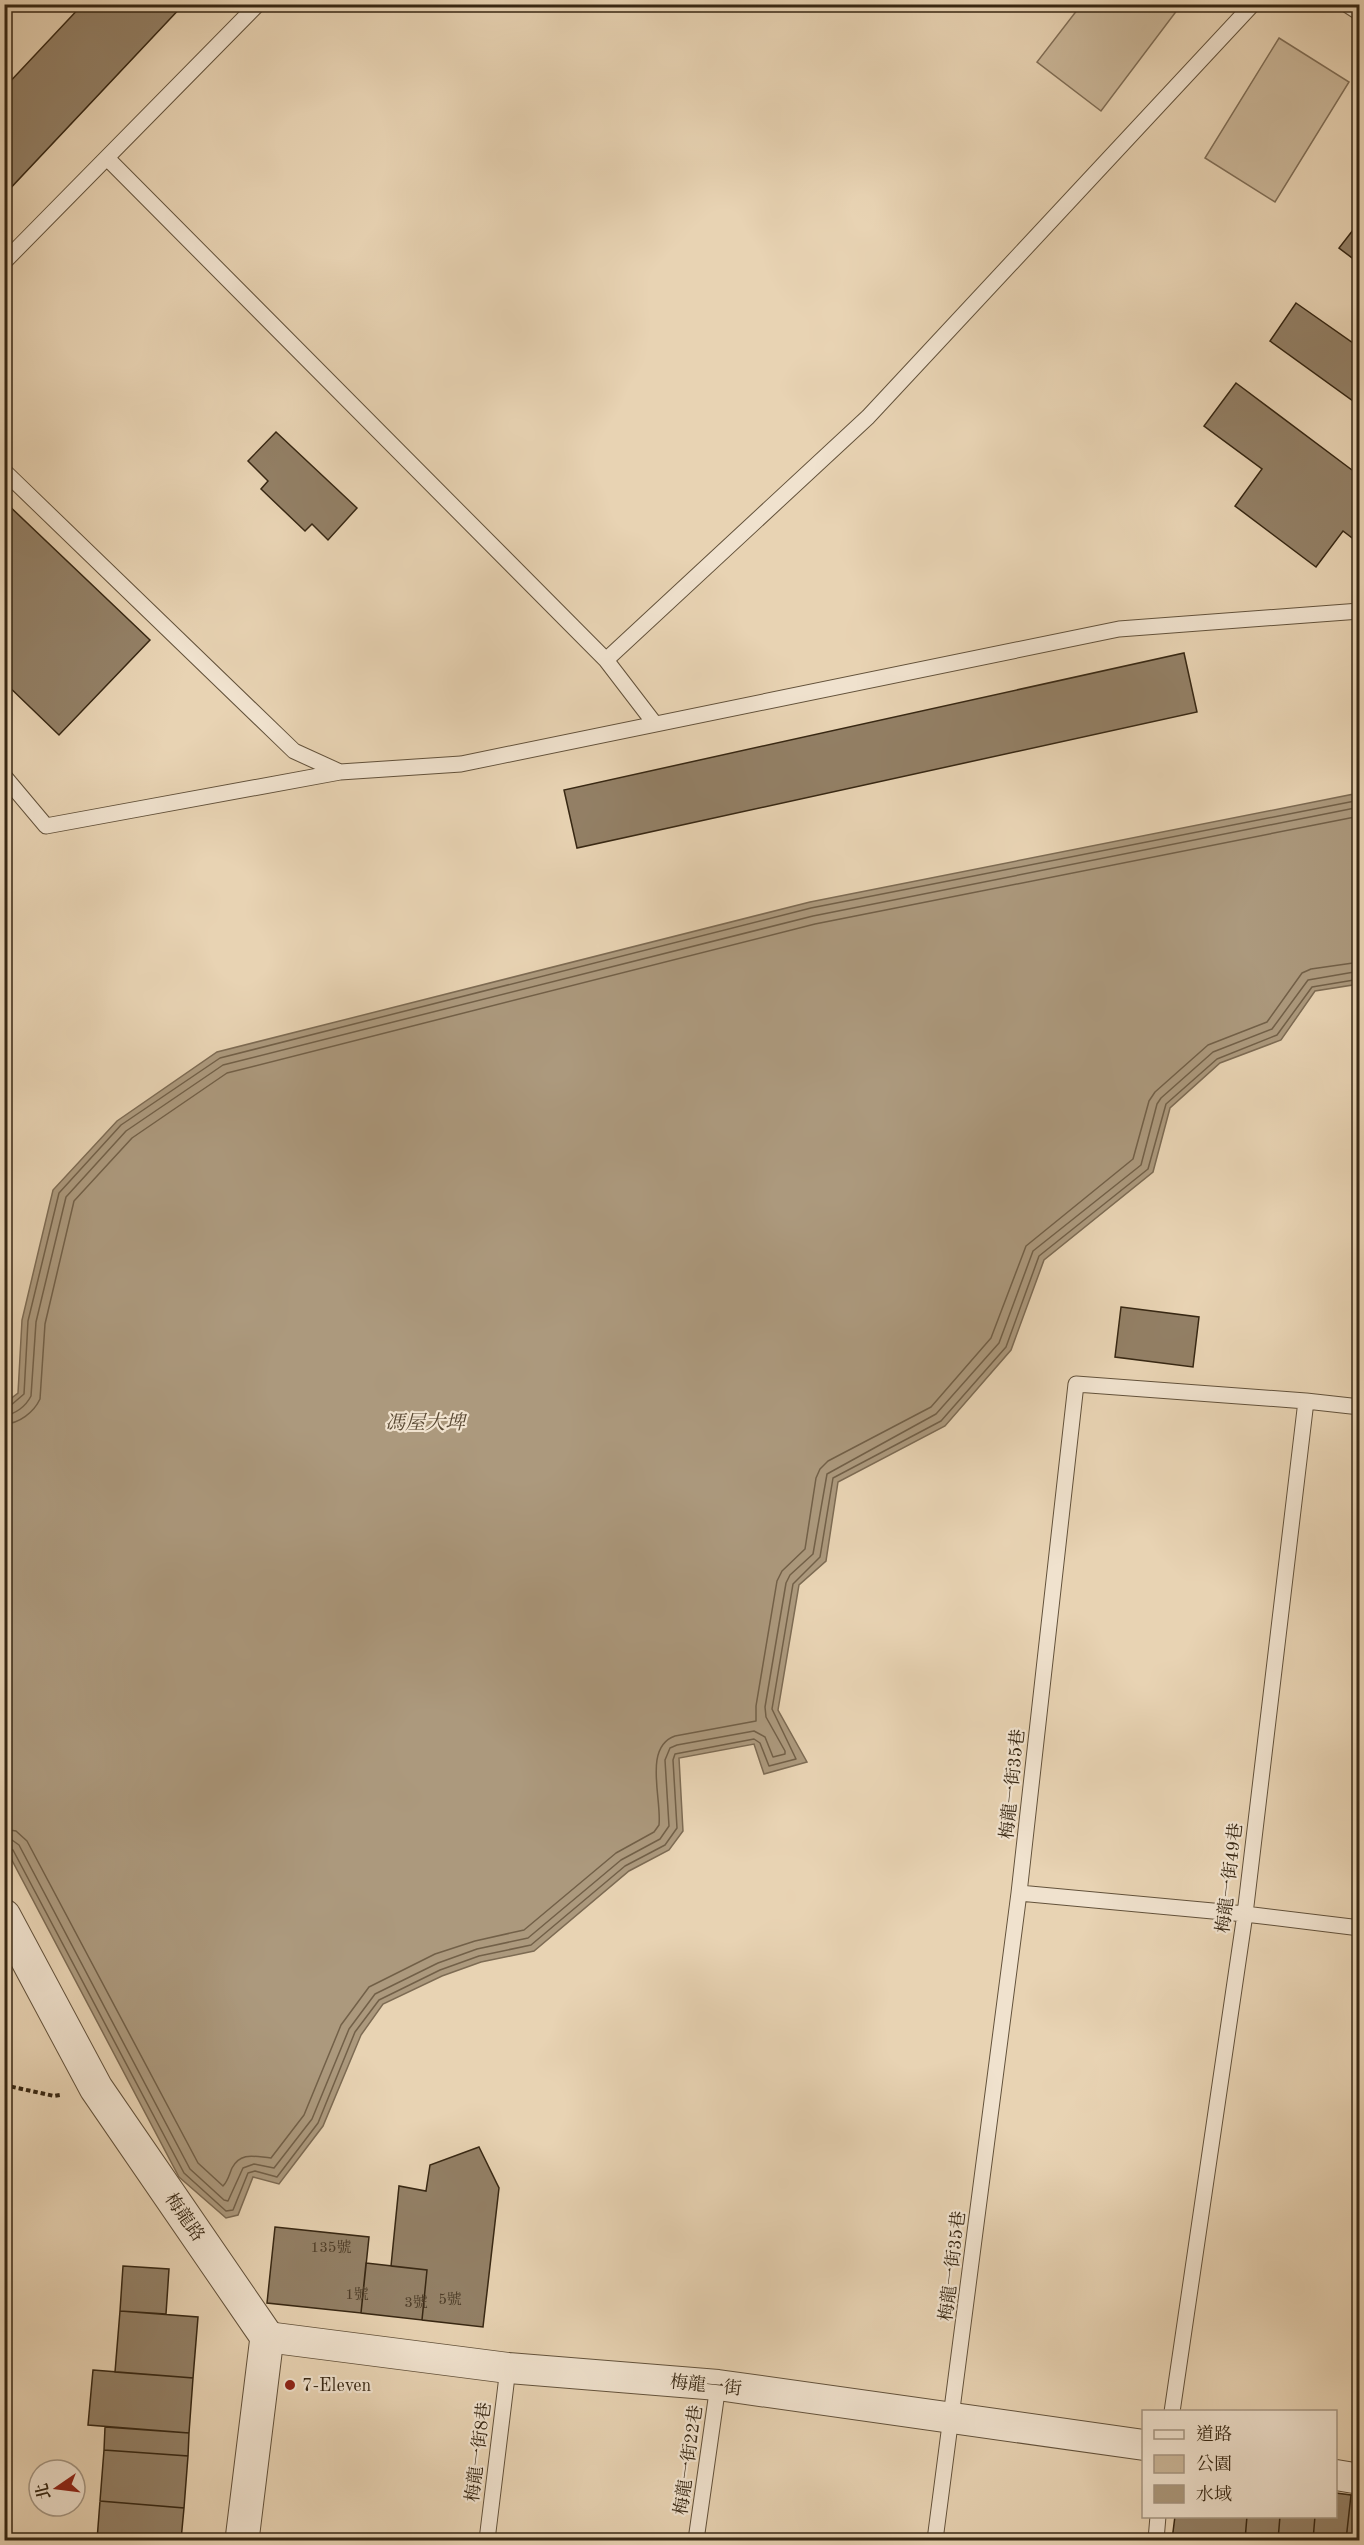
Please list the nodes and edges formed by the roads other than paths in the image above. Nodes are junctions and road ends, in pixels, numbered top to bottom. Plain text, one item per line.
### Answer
1 (258, 4) edge
2 (1253, 4) edge
3 (1346, 4) edge
4 (1359, 13) edge
5 (107, 158) junction
6 (4, 262) edge
7 (4, 471) edge
8 (1359, 611) edge
9 (606, 660) junction
10 (655, 724) junction
11 (340, 772) junction
12 (4, 776) edge
13 (1306, 1401) junction
14 (1359, 1407) edge
15 (1019, 1893) junction
16 (1245, 1914) junction
17 (4, 1916) edge
18 (1359, 1928) edge
19 (267, 2337) junction
20 (508, 2368) junction
21 (718, 2385) junction
22 (1172, 2410) edge
23 (952, 2416) junction
24 (1142, 2445) edge
25 (1337, 2475) edge
26 (1359, 2479) edge
27 (1158, 2518) edge
28 (242, 2541) edge
29 (487, 2541) edge
30 (696, 2541) edge
31 (935, 2541) edge
32 (1156, 2541) edge

1 - 5 lane
2 - 9 lane
3 - 4 lane
5 - 6 lane
5 - 9 lane
7 - 11 lane
8 - 10 lane
9 - 10 lane
10 - 11 lane
11 - 12 lane
13 - 14 lane
13 - 15 lane, 梅龍一街35巷
13 - 16 lane, 梅龍一街49巷
15 - 16 lane
15 - 23 lane, 梅龍一街35巷
16 - 18 lane
16 - 22 lane, 梅龍一街49巷
17 - 19 street, 梅龍路
19 - 20 street, 梅龍一街
19 - 28 street
20 - 21 street, 梅龍一街
20 - 29 lane, 梅龍一街8巷
21 - 23 street, 梅龍一街
21 - 30 lane, 梅龍一街22巷
23 - 24 street, 梅龍一街
23 - 31 lane, 梅龍一街35巷
25 - 26 street
27 - 32 lane

